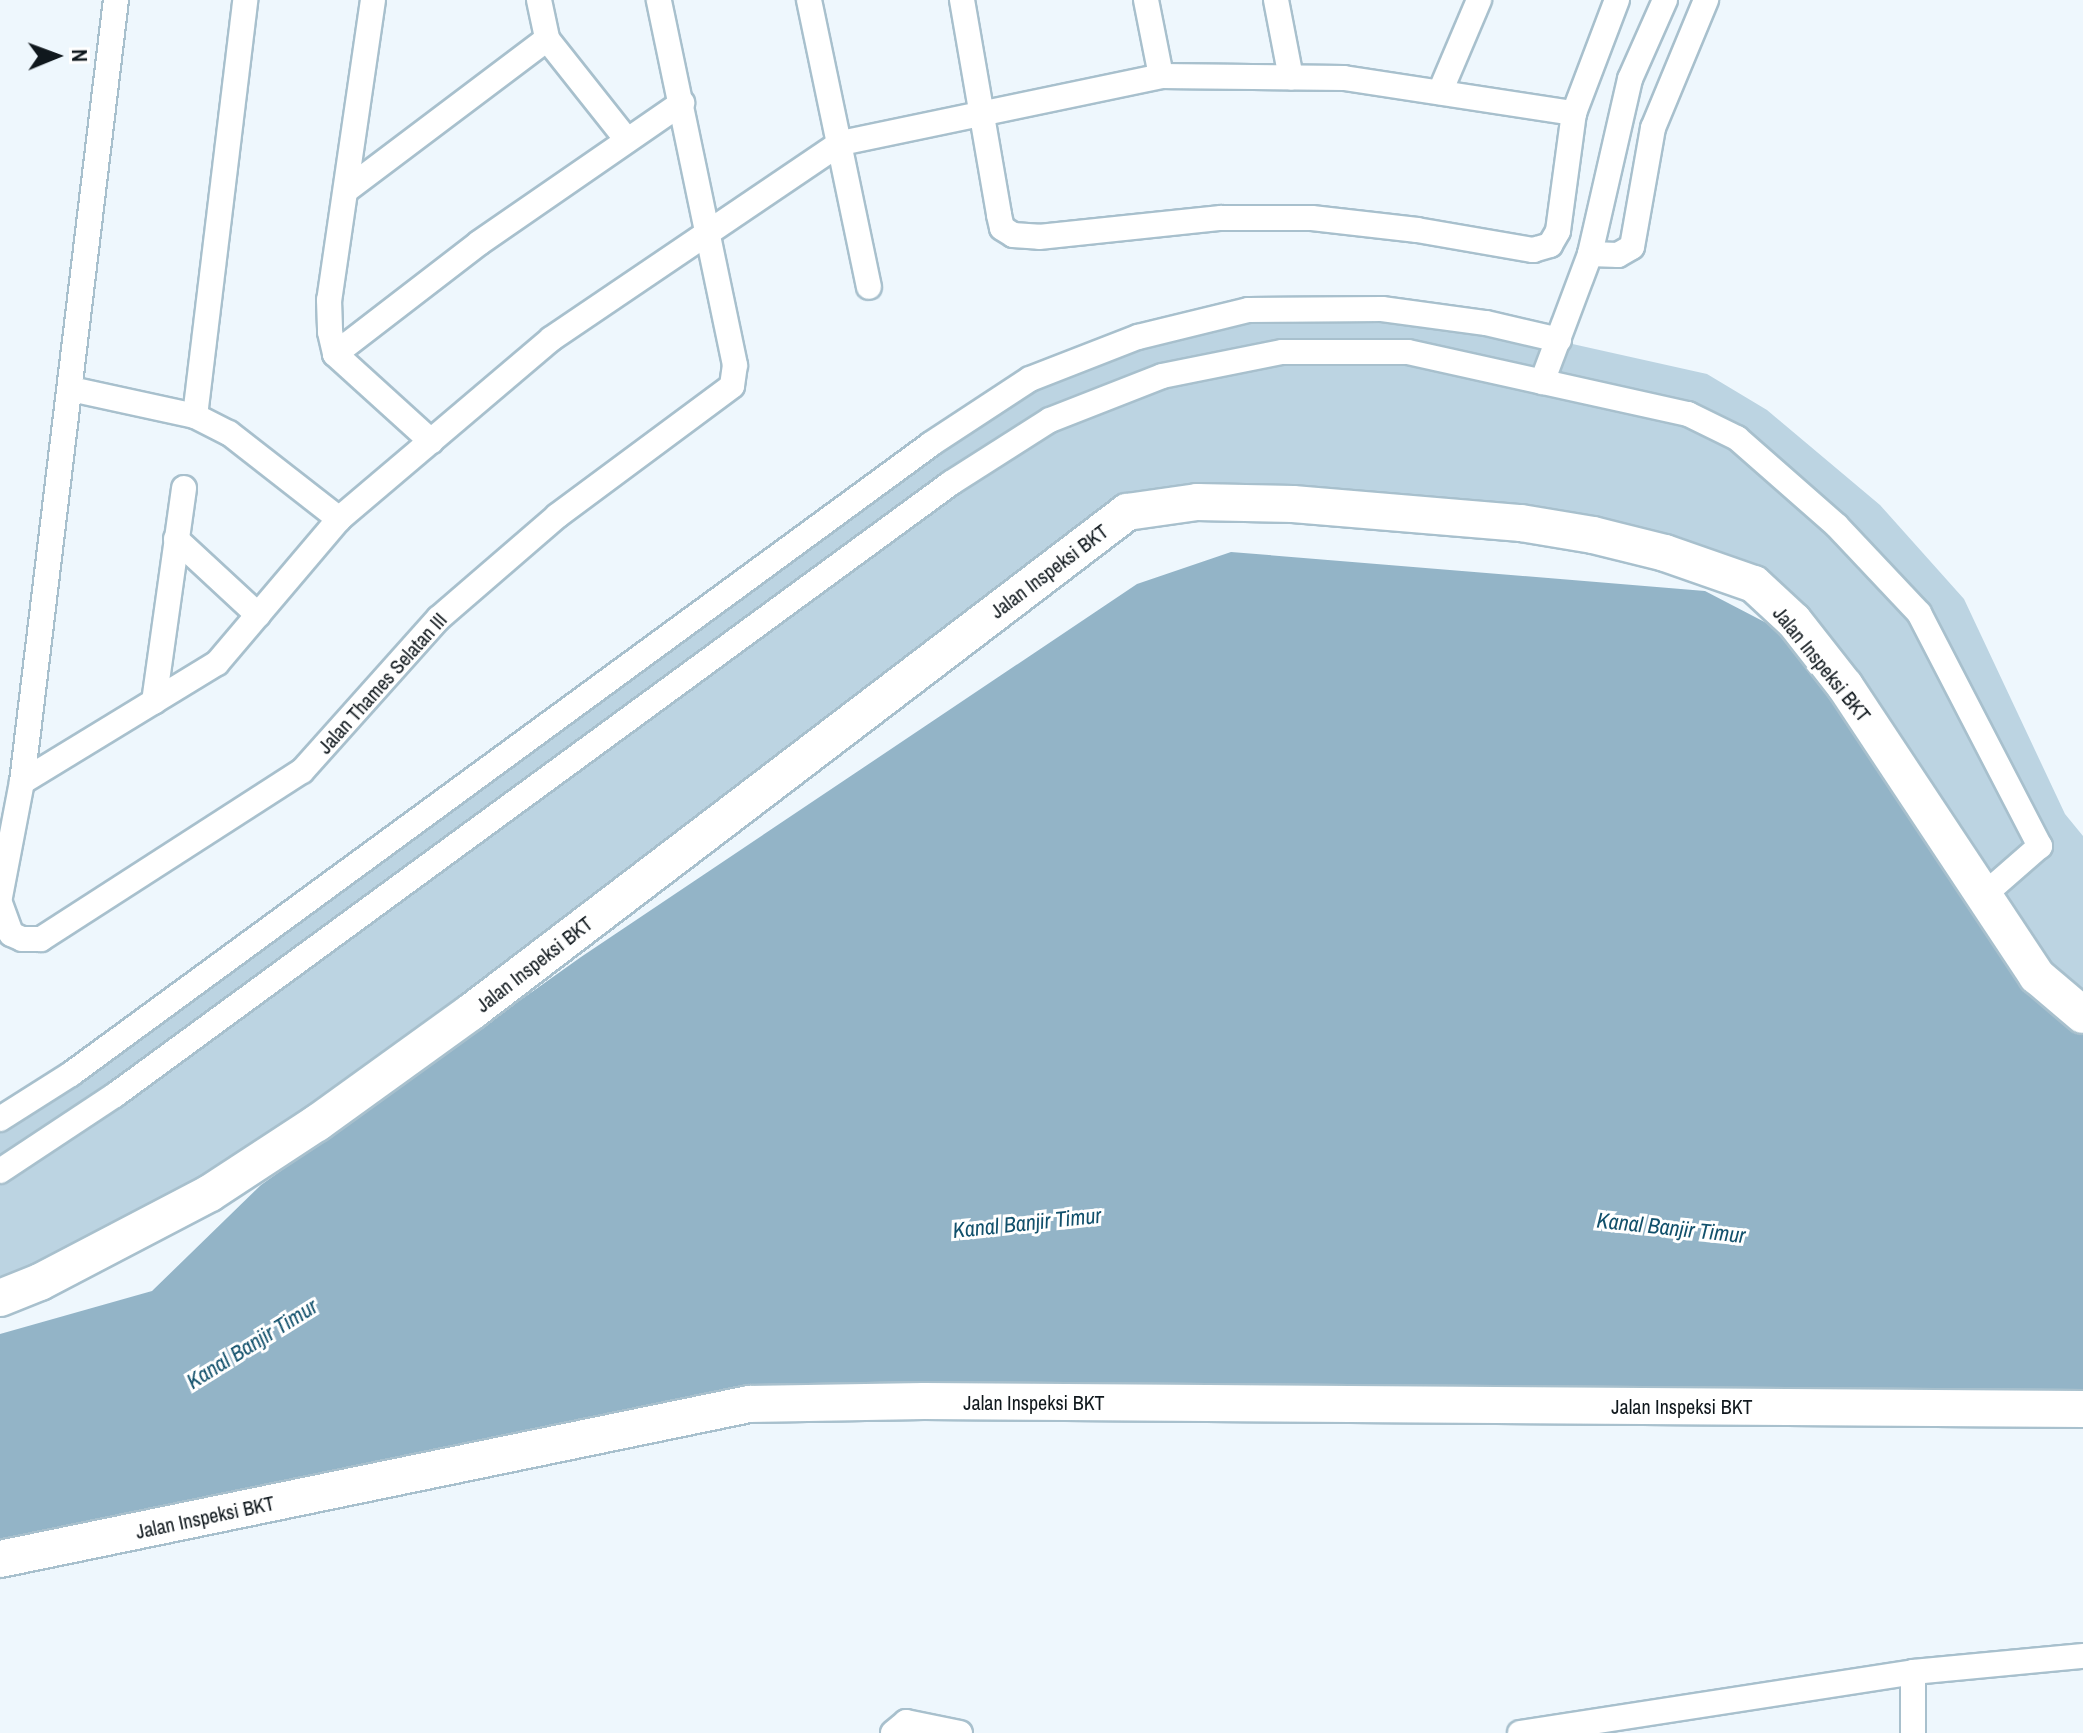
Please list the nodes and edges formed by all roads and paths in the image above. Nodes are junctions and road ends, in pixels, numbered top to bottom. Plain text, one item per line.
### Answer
1 (116, 0) edge
2 (245, 0) edge
3 (539, 0) edge
4 (659, 0) edge
5 (809, 0) edge
6 (962, 0) edge
7 (1146, 0) edge
8 (1276, 0) edge
9 (1479, 0) edge
10 (1617, 0) edge
11 (1665, 0) edge
12 (1706, 0) edge
13 (378, 4) edge
14 (547, 39) junction
15 (1161, 76) junction
16 (1291, 78) junction
17 (1440, 92) junction
18 (682, 103) junction
19 (984, 113) junction
20 (1574, 113) junction
21 (627, 140) junction
22 (841, 143) junction
23 (348, 189) junction
24 (708, 233) junction
25 (1590, 254) junction
26 (869, 287) dead end
27 (1559, 340) junction
28 (335, 354) junction
29 (1542, 382) junction
30 (71, 389) junction
31 (195, 416) junction
32 (431, 441) junction
33 (184, 488) dead end
34 (339, 519) junction
35 (176, 539) junction
36 (258, 615) junction
37 (154, 702) junction
38 (22, 782) junction
39 (1985, 894) junction
40 (0, 900) edge
41 (2083, 1015) edge
42 (0, 1119) edge
43 (0, 1171) edge
44 (0, 1298) edge
45 (2083, 1409) edge
46 (0, 1559) edge
47 (2083, 1656) edge
48 (1913, 1672) junction
49 (1657, 1722) edge
50 (893, 1733) edge
51 (960, 1733) edge
52 (1520, 1733) edge
53 (1913, 1733) edge

1 - 30 street
2 - 31 street
3 - 14 street
4 - 18 street
5 - 22 street
6 - 19 street
7 - 15 street
8 - 16 street
9 - 17 street
10 - 20 street
11 - 25 street
12 - 25 street
13 - 23 street
14 - 21 street
14 - 23 street
15 - 16 street
15 - 19 street
16 - 17 street
17 - 20 street
18 - 21 street
18 - 24 street
19 - 20 street
19 - 22 street
21 - 28 street
22 - 24 street
22 - 26 street
23 - 28 street
24 - 32 street
24 - 40 street, Jalan Thames Selatan III
25 - 27 street
27 - 29 street
27 - 42 street
28 - 32 street
29 - 39 street
29 - 43 street
30 - 31 street
30 - 38 street
31 - 34 street
32 - 34 street
33 - 35 street
34 - 36 street
35 - 36 street
35 - 37 street
36 - 37 street
37 - 38 street
38 - 40 street
39 - 41 street, Jalan Inspeksi BKT
39 - 44 street, Jalan Inspeksi BKT
45 - 46 street, Jalan Inspeksi BKT
47 - 48 street
48 - 49 street
48 - 53 street
49 - 52 street
50 - 51 street

